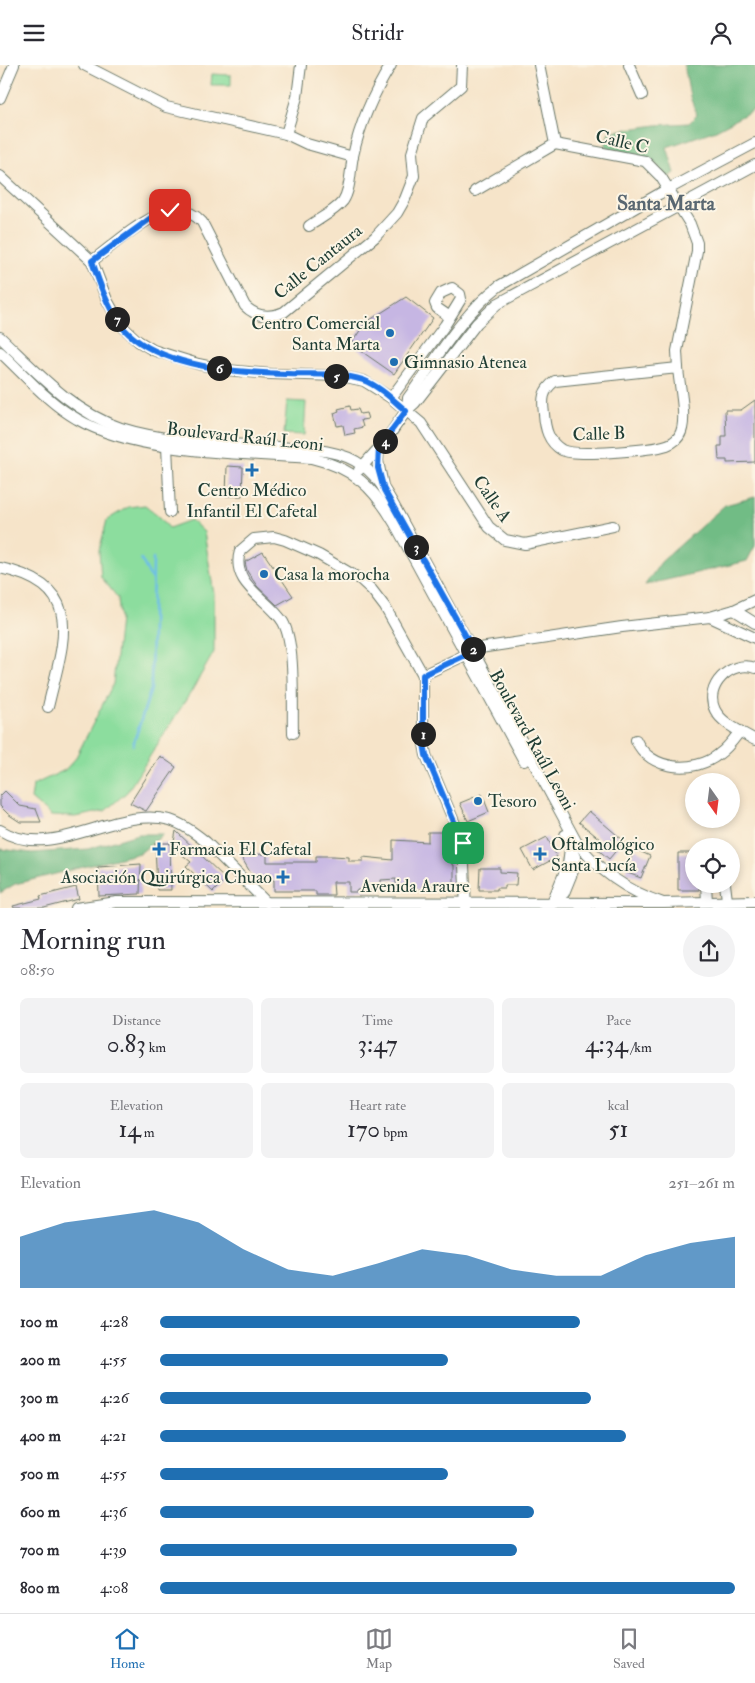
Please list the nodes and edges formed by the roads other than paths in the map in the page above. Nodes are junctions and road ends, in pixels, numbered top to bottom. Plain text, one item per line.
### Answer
1 (14, 65) edge
2 (84, 65) edge
3 (301, 65) edge
4 (391, 65) edge
5 (462, 65) edge
6 (539, 65) edge
7 (629, 65) edge
8 (642, 95) dead end
9 (0, 98) edge
10 (286, 135) junction
11 (755, 143) edge
12 (555, 144) junction
13 (353, 157) junction
14 (755, 165) edge
15 (0, 175) edge
16 (668, 189) junction
17 (475, 191) dead end
18 (677, 206) junction
19 (309, 226) dead end
20 (92, 261) junction
21 (456, 332) junction
22 (0, 337) edge
23 (0, 351) edge
24 (678, 368) junction
25 (391, 398) junction
26 (406, 411) junction
27 (167, 446) junction
28 (379, 447) junction
29 (362, 465) junction
30 (355, 475) junction
31 (384, 490) junction
32 (170, 512) dead end
33 (614, 526) dead end
34 (0, 568) edge
35 (755, 600) edge
36 (734, 611) junction
37 (710, 617) junction
38 (755, 623) edge
39 (755, 638) edge
40 (470, 653) junction
41 (755, 667) edge
42 (423, 675) junction
43 (48, 707) dead end
44 (740, 731) junction
45 (294, 733) dead end
46 (755, 739) edge
47 (636, 740) dead end
48 (0, 830) edge
49 (245, 883) junction
50 (707, 893) edge
51 (726, 893) edge
52 (727, 900) junction
53 (707, 901) junction
54 (236, 903) junction
55 (267, 903) junction
56 (663, 903) junction
57 (752, 903) edge
58 (142, 905) edge
59 (466, 905) edge
60 (552, 905) edge
61 (76, 908) edge

1 - 9 street
2 - 10 street
3 - 10 street
4 - 13 street
5 - 20 street, Calle Cantaura
6 - 12 street
7 - 8 street
10 - 13 street
11 - 16 street
12 - 16 street, Calle C
12 - 17 street
13 - 19 street
14 - 18 street
15 - 20 street
16 - 18 street, Calle C
16 - 21 street
18 - 24 street, Calle B
18 - 26 street
20 - 25 street, Calle A
21 - 25 street
21 - 26 street
22 - 29 street, Boulevard Raúl Leoni
23 - 27 street, Boulevard Raúl Leoni
24 - 24 street, Calle B
25 - 26 street, Calle A
26 - 28 street
26 - 33 street, Calle A
27 - 30 street, Boulevard Raúl Leoni
27 - 32 street
28 - 29 street
28 - 31 street
29 - 30 street
29 - 31 street, Boulevard Raúl Leoni
30 - 40 street, Boulevard Raúl Leoni
31 - 40 street, Boulevard Raúl Leoni
34 - 43 street
35 - 36 street
36 - 37 street
36 - 38 street
37 - 39 street
37 - 40 street
40 - 42 street
40 - 56 street, Boulevard Raúl Leoni
40 - 60 street, Boulevard Raúl Leoni
41 - 44 street
42 - 45 street
42 - 59 street
44 - 46 street
44 - 47 street
48 - 49 street
49 - 54 street
49 - 55 street
50 - 53 street
51 - 52 street
52 - 53 street, Avenida Araure
52 - 57 street, Avenida Araure
53 - 56 street, Avenida Araure
54 - 55 street, Avenida Araure
54 - 58 street, Avenida Araure
55 - 59 street, Avenida Araure
56 - 60 street, Avenida Araure
58 - 61 street, Avenida Araure
59 - 60 street, Avenida Araure

